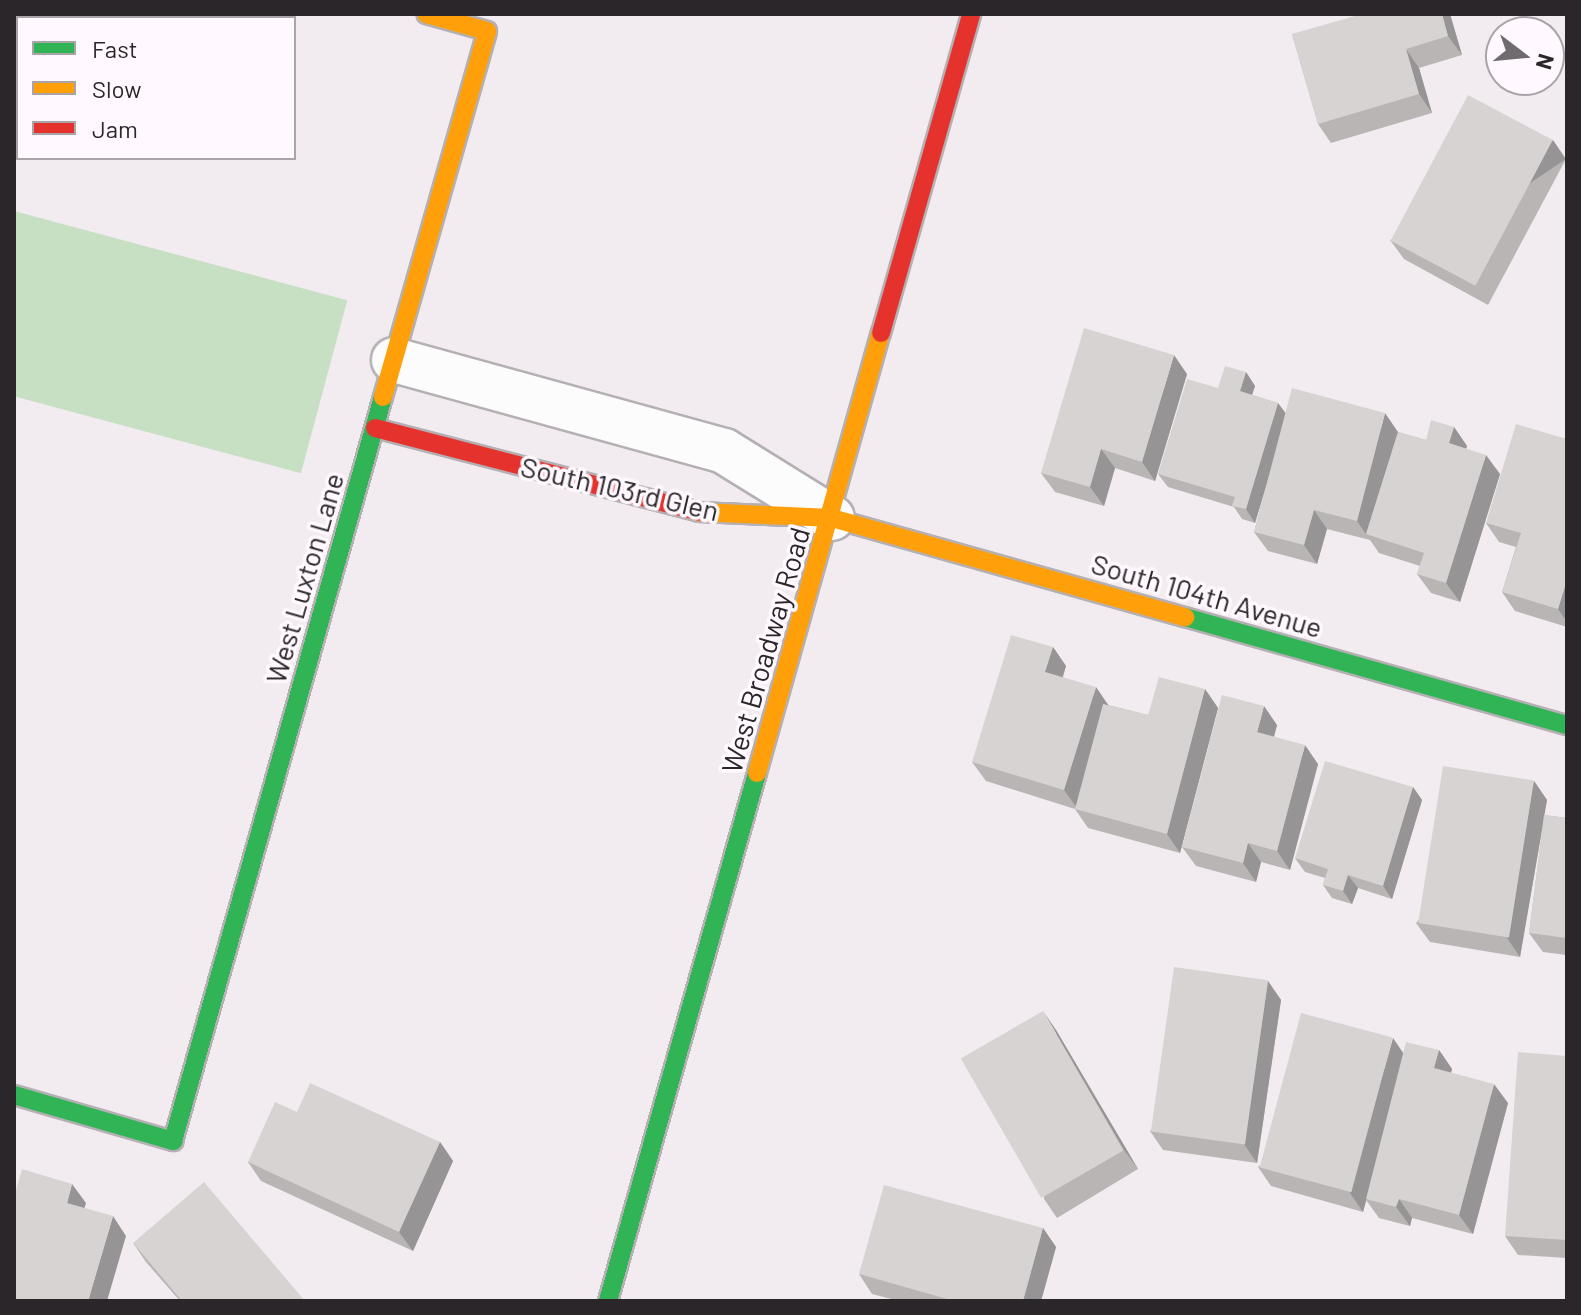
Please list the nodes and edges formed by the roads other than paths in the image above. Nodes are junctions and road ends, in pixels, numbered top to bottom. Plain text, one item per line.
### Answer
1 (426, 14) edge
2 (971, 14) edge
3 (394, 360) junction
4 (375, 428) junction
5 (832, 518) junction
6 (1567, 725) edge
7 (14, 1095) edge
8 (608, 1301) edge

1 - 3 street, West Luxton Lane
2 - 5 street, West Broadway Road
3 - 4 street, West Luxton Lane
3 - 5 street, South 103rd Glen
4 - 5 street, South 103rd Glen
4 - 7 street, West Luxton Lane
5 - 6 street, South 104th Avenue
5 - 8 street, West Broadway Road

